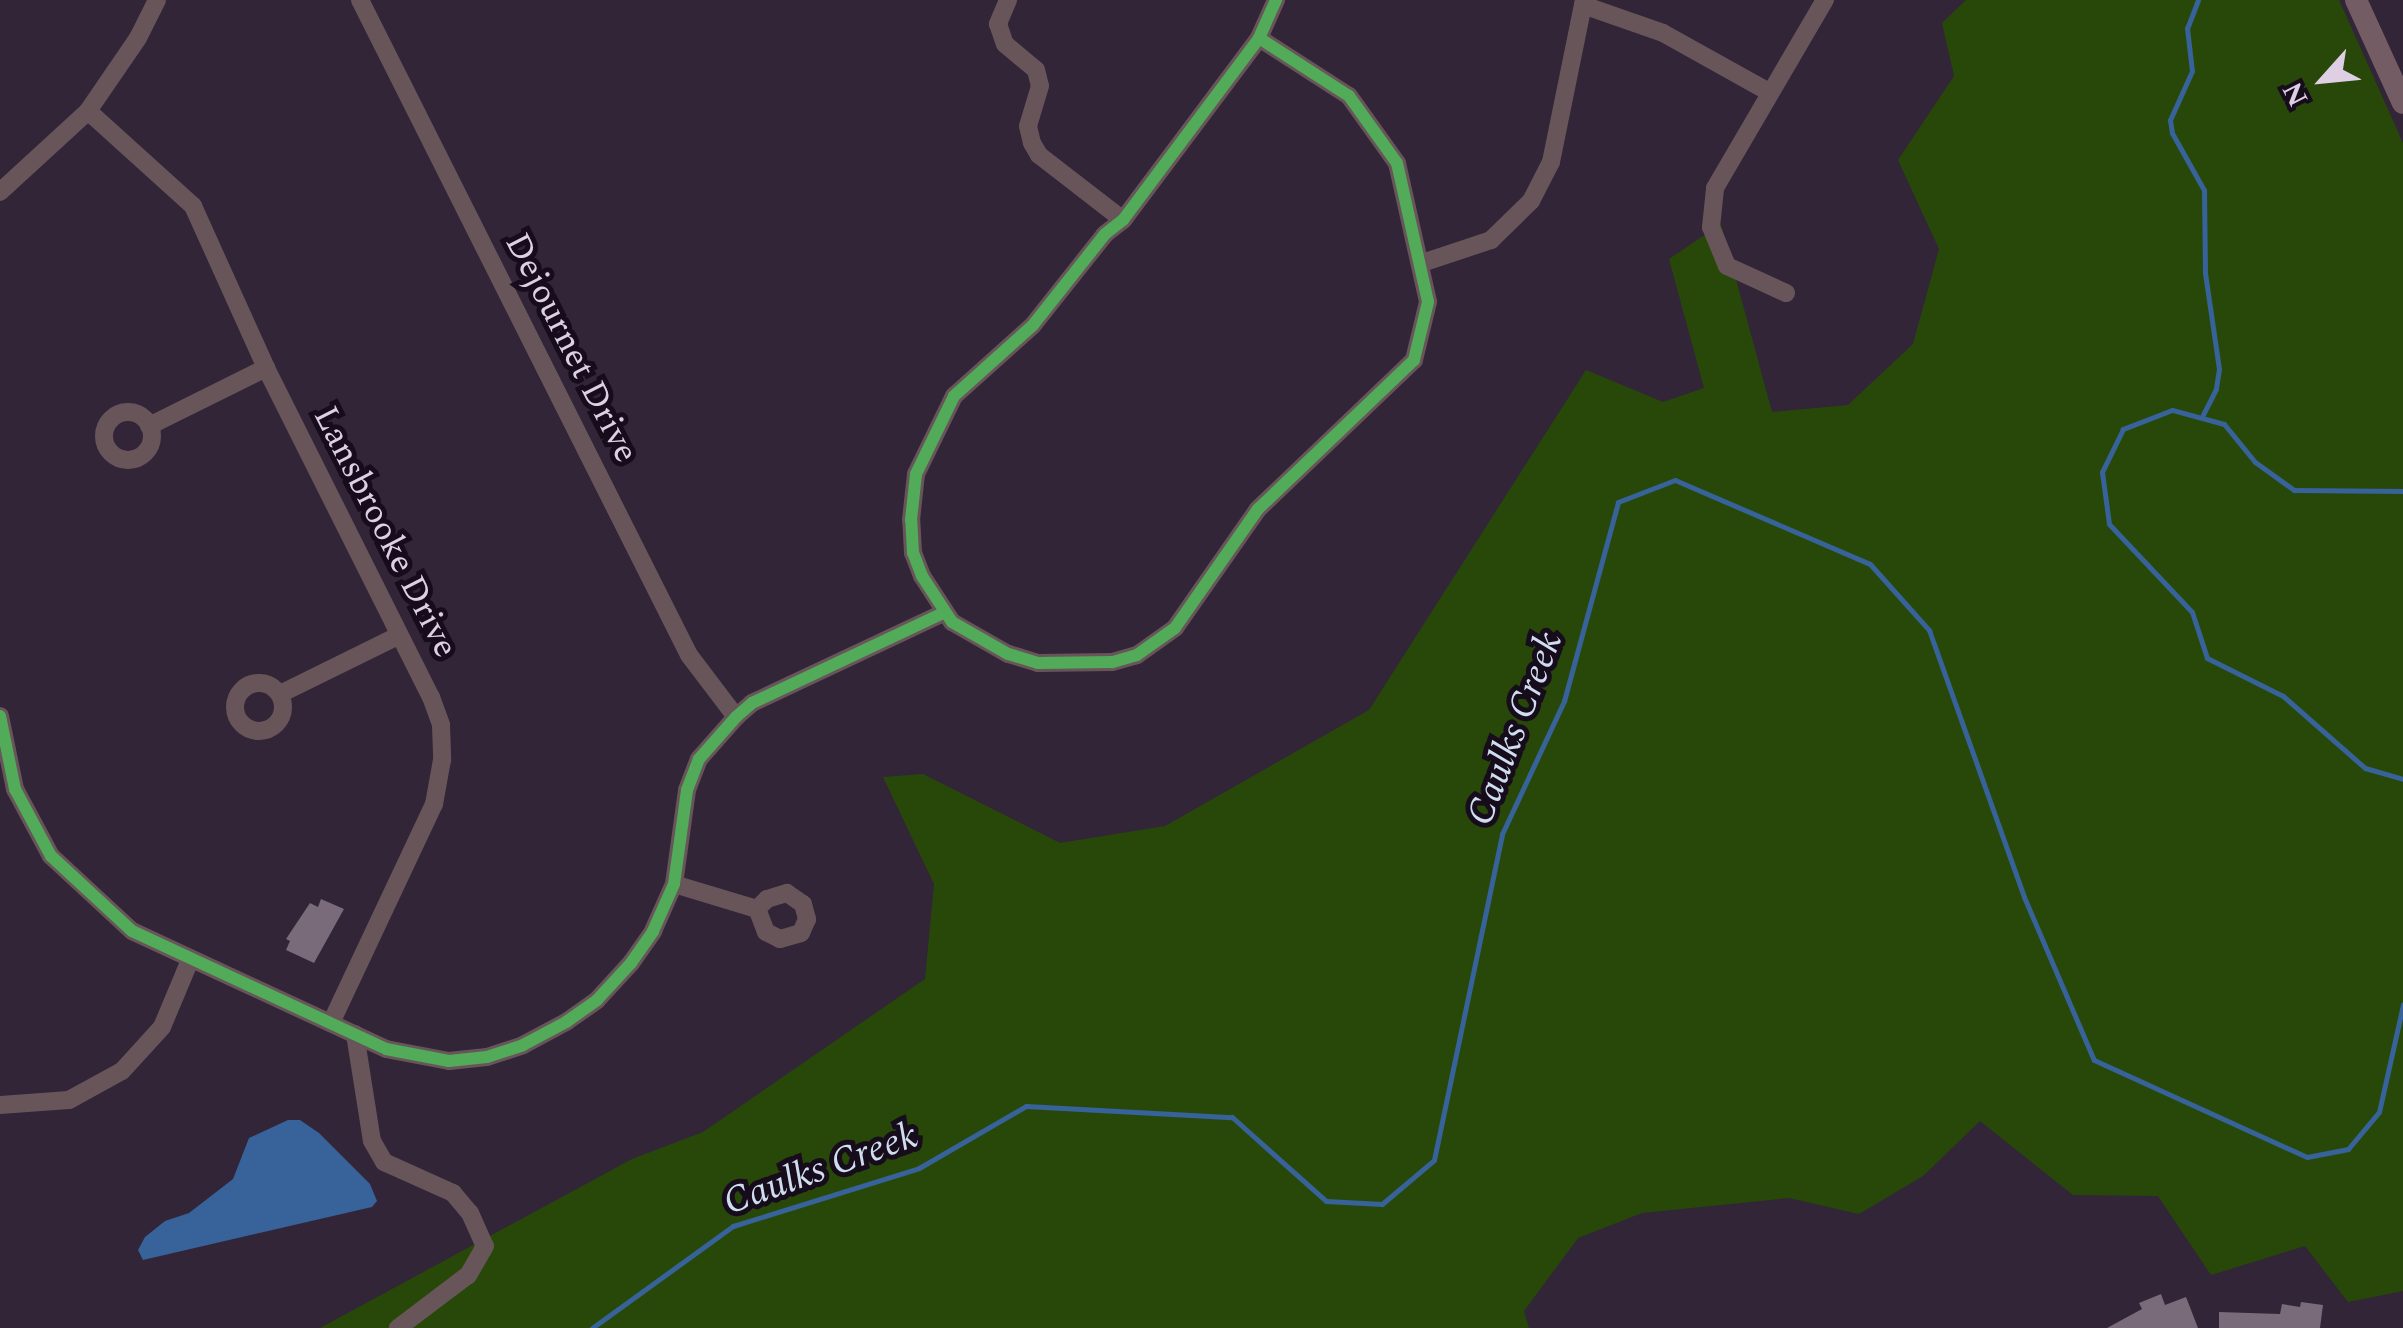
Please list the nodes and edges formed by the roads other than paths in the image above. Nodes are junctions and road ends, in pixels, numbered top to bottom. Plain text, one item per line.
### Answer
1 (157, 0) edge
2 (360, 0) edge
3 (1008, 0) edge
4 (1276, 0) edge
5 (1825, 0) edge
6 (2356, 0) edge
7 (1584, 2) edge
8 (1258, 38) junction
9 (1769, 92) junction
10 (2403, 103) edge
11 (88, 111) junction
12 (0, 192) edge
13 (1123, 220) junction
14 (1422, 264) junction
15 (1786, 293) dead end
16 (266, 368) junction
17 (150, 426) dead end
18 (943, 613) junction
19 (398, 636) junction
20 (280, 694) dead end
21 (0, 716) edge
22 (736, 717) junction
23 (674, 884) junction
24 (757, 909) dead end
25 (190, 960) junction
26 (332, 1023) junction
27 (356, 1034) junction
28 (0, 1106) edge
29 (398, 1328) edge

1 - 11 street
2 - 22 street, Dejournet Drive
3 - 13 street
4 - 8 street
5 - 9 street
6 - 10 main road
7 - 9 street
7 - 14 street
8 - 13 street
8 - 14 street
9 - 15 street
11 - 12 street
11 - 16 street, Lansbrooke Drive
13 - 18 street
14 - 18 street
16 - 17 street
16 - 19 street, Lansbrooke Drive
18 - 22 street
19 - 20 street
19 - 26 street, Lansbrooke Drive
21 - 25 street
22 - 23 street
23 - 24 street
23 - 27 street
25 - 26 street
25 - 28 street
26 - 27 street
27 - 29 street

